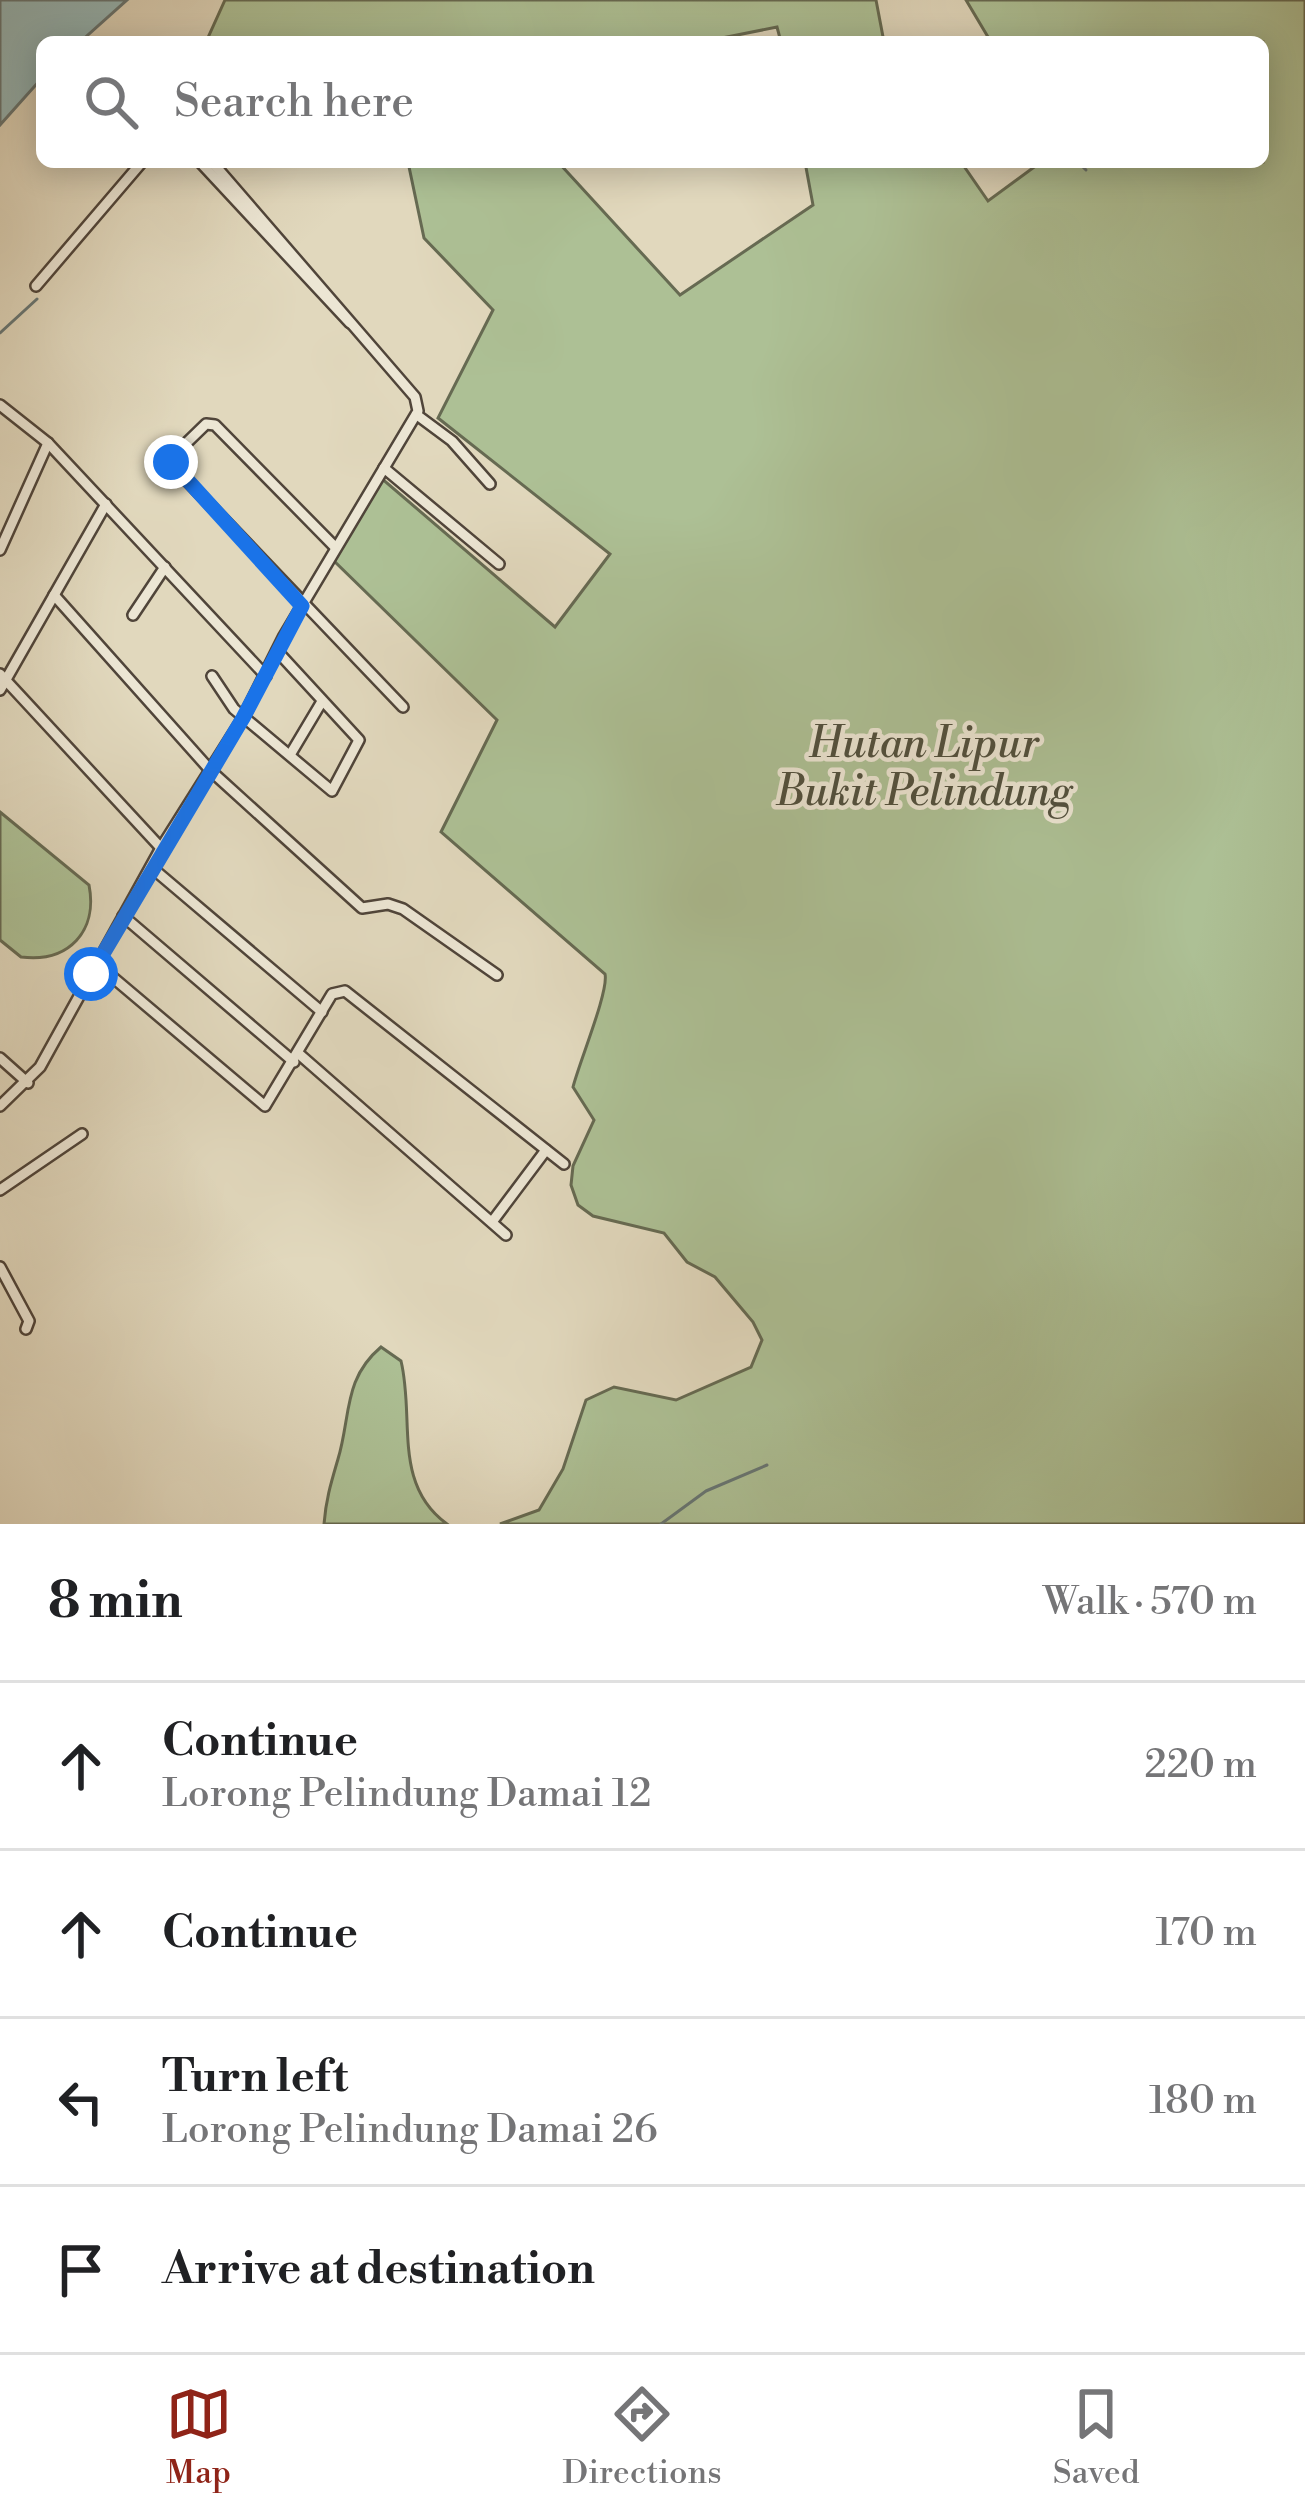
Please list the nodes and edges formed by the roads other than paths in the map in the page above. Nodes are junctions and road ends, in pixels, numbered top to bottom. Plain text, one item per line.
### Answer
1 (137, 168) edge
2 (206, 168) edge
3 (217, 168) edge
4 (36, 286) dead end
5 (350, 323) junction
6 (0, 404) edge
7 (417, 416) junction
8 (48, 443) junction
9 (384, 468) junction
10 (490, 484) dead end
11 (106, 504) junction
12 (335, 547) junction
13 (0, 550) edge
14 (499, 564) dead end
15 (165, 567) junction
16 (55, 595) junction
17 (302, 606) junction
18 (133, 615) dead end
19 (277, 651) junction
20 (212, 676) dead end
21 (266, 676) junction
22 (2, 682) edge
23 (321, 704) junction
24 (403, 707) dead end
25 (243, 718) junction
26 (290, 755) junction
27 (211, 770) junction
28 (161, 848) junction
29 (151, 867) junction
30 (123, 916) junction
31 (97, 964) junction
32 (496, 975) dead end
33 (322, 1012) junction
34 (0, 1058) edge
35 (296, 1058) junction
36 (28, 1083) junction
37 (0, 1106) edge
38 (82, 1134) dead end
39 (546, 1150) junction
40 (564, 1164) dead end
41 (0, 1190) edge
42 (492, 1222) junction
43 (506, 1235) dead end
44 (0, 1268) edge
45 (26, 1329) dead end

1 - 4 street
2 - 5 street
3 - 5 street
5 - 7 street
6 - 8 street
7 - 9 street
7 - 10 street
8 - 11 street
8 - 13 street
9 - 12 street
9 - 14 street
11 - 15 street
11 - 16 street
12 - 17 street
12 - 17 street
15 - 18 street
15 - 21 street
16 - 22 street
16 - 27 street
17 - 19 street
17 - 24 street
19 - 21 street
19 - 23 street
20 - 25 street
21 - 25 street
22 - 28 street
23 - 26 street
23 - 26 street
25 - 26 street
25 - 27 street
27 - 28 street
27 - 32 street
28 - 29 street
29 - 30 street
29 - 33 street
30 - 31 street
30 - 35 street
31 - 35 street
31 - 36 street
33 - 35 street
33 - 39 street
34 - 36 street
35 - 42 street
36 - 37 street
38 - 41 street
39 - 40 street
39 - 42 street
42 - 43 street
44 - 45 street

